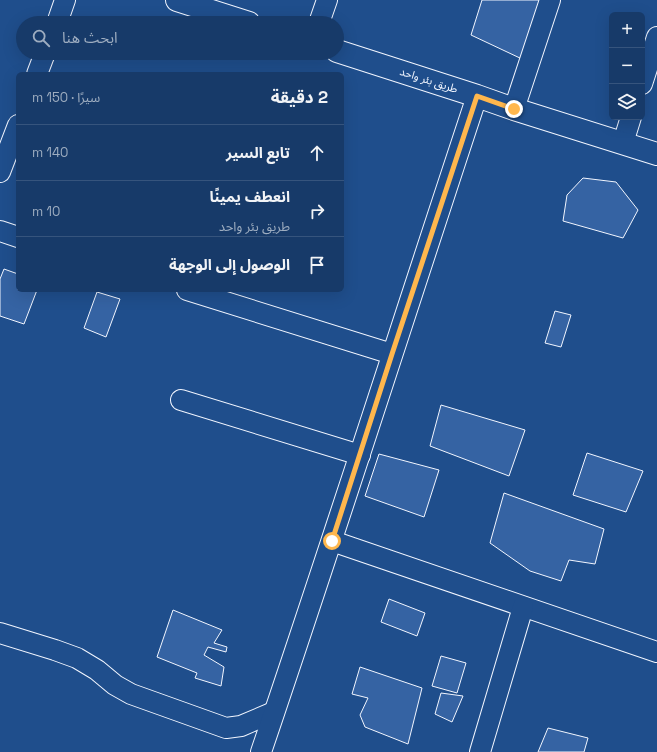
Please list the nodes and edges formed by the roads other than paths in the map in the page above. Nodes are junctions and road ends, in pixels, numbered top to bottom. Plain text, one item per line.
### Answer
1 (65, 0) edge
2 (176, 0) edge
3 (327, 0) edge
4 (550, 0) edge
5 (59, 16) edge
6 (227, 16) edge
7 (321, 16) edge
8 (657, 37) edge
9 (344, 53) edge
10 (42, 60) edge
11 (38, 72) edge
12 (645, 75) edge
13 (477, 96) junction
14 (514, 109) junction
15 (630, 120) edge
16 (16, 130) edge
17 (623, 143) junction
18 (657, 154) edge
19 (0, 172) edge
20 (0, 231) edge
21 (16, 236) edge
22 (193, 292) edge
23 (392, 354) junction
24 (181, 400) dead end
25 (360, 455) junction
26 (332, 541) junction
27 (523, 607) junction
28 (0, 633) edge
29 (657, 652) edge
30 (274, 712) junction
31 (261, 752) edge
32 (480, 752) edge

1 - 5 street
2 - 6 main road
3 - 7 street
4 - 14 street
8 - 12 street
9 - 13 main road, طريق بئر واحد
10 - 11 street
13 - 14 main road, طريق بئر واحد
13 - 23 street
14 - 17 main road, طريق بئر واحد
15 - 17 street
16 - 19 street
17 - 18 main road, طريق بئر واحد
20 - 21 street
22 - 23 street
23 - 25 street
24 - 25 street
25 - 26 street
26 - 27 street
26 - 30 street
27 - 29 street
27 - 32 street
28 - 30 street
30 - 31 street

